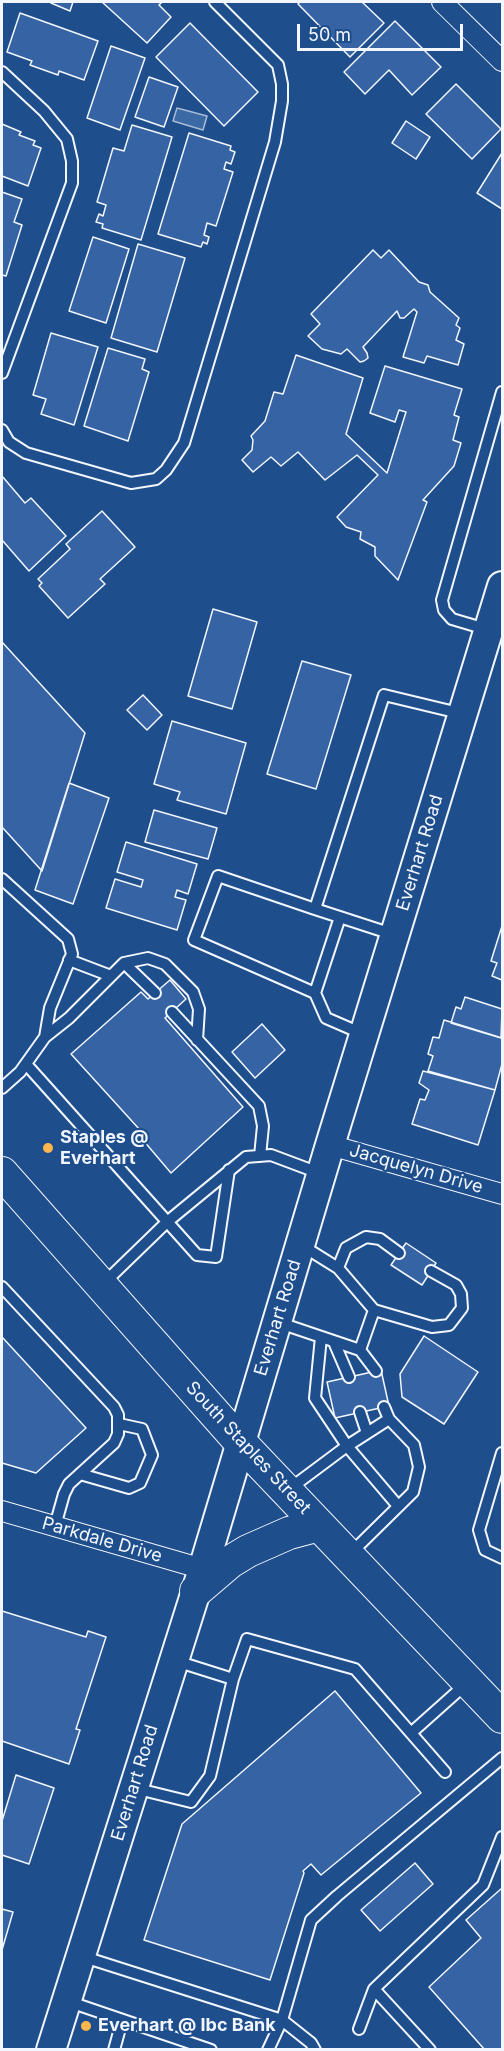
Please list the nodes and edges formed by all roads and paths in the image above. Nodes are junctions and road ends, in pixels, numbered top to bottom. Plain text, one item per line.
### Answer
1 (215, 2) edge
2 (442, 2) edge
3 (502, 61) edge
4 (2, 72) edge
5 (2, 373) edge
6 (502, 392) edge
7 (2, 430) edge
8 (502, 586) edge
9 (489, 630) junction
10 (463, 714) junction
11 (2, 879) edge
12 (315, 909) junction
13 (340, 917) junction
14 (395, 935) junction
15 (69, 960) junction
16 (124, 963) junction
17 (111, 976) junction
18 (155, 993) dead end
19 (315, 993) junction
20 (172, 1012) dead end
21 (364, 1035) junction
22 (45, 1037) junction
23 (197, 1040) junction
24 (27, 1064) junction
25 (2, 1088) edge
26 (330, 1145) junction
27 (260, 1156) junction
28 (229, 1170) junction
29 (2, 1173) edge
30 (321, 1174) junction
31 (502, 1194) edge
32 (167, 1222) junction
33 (300, 1244) junction
34 (399, 1253) dead end
35 (338, 1268) junction
36 (431, 1271) dead end
37 (101, 1285) junction
38 (2, 1287) edge
39 (374, 1310) junction
40 (276, 1322) junction
41 (321, 1337) junction
42 (334, 1342) junction
43 (360, 1350) junction
44 (376, 1371) dead end
45 (349, 1377) dead end
46 (384, 1407) dead end
47 (360, 1412) dead end
48 (389, 1419) junction
49 (119, 1424) junction
50 (367, 1433) junction
51 (240, 1442) junction
52 (347, 1446) junction
53 (502, 1453) edge
54 (80, 1474) junction
55 (287, 1491) junction
56 (398, 1506) junction
57 (2, 1511) edge
58 (319, 1525) junction
59 (55, 1526) junction
60 (348, 1556) junction
61 (502, 1558) edge
62 (200, 1580) junction
63 (174, 1660) junction
64 (232, 1679) junction
65 (468, 1681) junction
66 (497, 1706) edge
67 (411, 1733) junction
68 (502, 1758) edge
69 (445, 1772) dead end
70 (134, 1788) junction
71 (502, 1837) edge
72 (81, 1955) junction
73 (374, 1989) junction
74 (67, 2001) junction
75 (282, 2020) junction
76 (122, 2021) junction
77 (360, 2029) dead end
78 (197, 2047) edge
79 (51, 2049) edge
80 (114, 2049) edge
81 (211, 2049) edge
82 (268, 2049) edge
83 (315, 2049) edge
84 (430, 2049) edge

1 - 7 lane
2 - 3 street
4 - 5 lane
6 - 9 lane
8 - 9 main road, Everhart Road
9 - 10 main road, Everhart Road
10 - 12 lane
10 - 14 main road, Everhart Road
11 - 15 lane
12 - 13 lane
12 - 19 lane
13 - 14 lane
13 - 19 lane
14 - 21 main road, Everhart Road
15 - 17 lane
15 - 22 lane
16 - 17 lane
16 - 18 lane
16 - 23 lane
17 - 22 lane
19 - 21 lane
20 - 23 lane
21 - 26 main road, Everhart Road
22 - 24 lane
23 - 27 lane
24 - 25 lane
24 - 32 lane
26 - 30 main road, Everhart Road
26 - 31 street, Jacquelyn Drive
27 - 28 lane
27 - 30 lane
28 - 32 lane
28 - 32 lane
29 - 37 main road, South Staples Street
30 - 33 main road, Everhart Road
32 - 37 lane
33 - 35 lane
33 - 40 main road, Everhart Road
34 - 35 lane
35 - 39 lane
36 - 39 lane
37 - 51 main road, South Staples Street
38 - 49 lane
39 - 43 lane
40 - 41 lane
40 - 51 main road, Everhart Road
41 - 42 lane
41 - 52 lane
42 - 43 lane
42 - 45 lane
43 - 44 lane
46 - 48 lane
47 - 50 lane
48 - 50 lane
48 - 56 lane
49 - 54 lane
49 - 54 lane
50 - 52 lane
51 - 55 main road, South Staples Street
51 - 62 main road, Everhart Road
52 - 55 lane
52 - 56 lane
53 - 61 lane
54 - 59 lane
55 - 58 main road, South Staples Street
56 - 60 lane
57 - 59 street, Parkdale Drive
58 - 60 main road, South Staples Street
58 - 62 main road
59 - 62 street, Parkdale Drive
60 - 65 main road, South Staples Street
62 - 63 main road, Everhart Road
63 - 64 lane
63 - 70 main road, Everhart Road
64 - 67 lane
64 - 70 lane
65 - 66 main road, South Staples Street
65 - 67 lane
67 - 69 lane
68 - 75 lane
70 - 72 main road, Everhart Road
71 - 73 lane
72 - 74 main road, Everhart Road
72 - 75 lane
73 - 77 lane
73 - 84 lane
74 - 76 lane
74 - 79 main road, Everhart Road
75 - 82 lane
75 - 83 lane
76 - 78 lane
76 - 80 lane
78 - 81 lane

